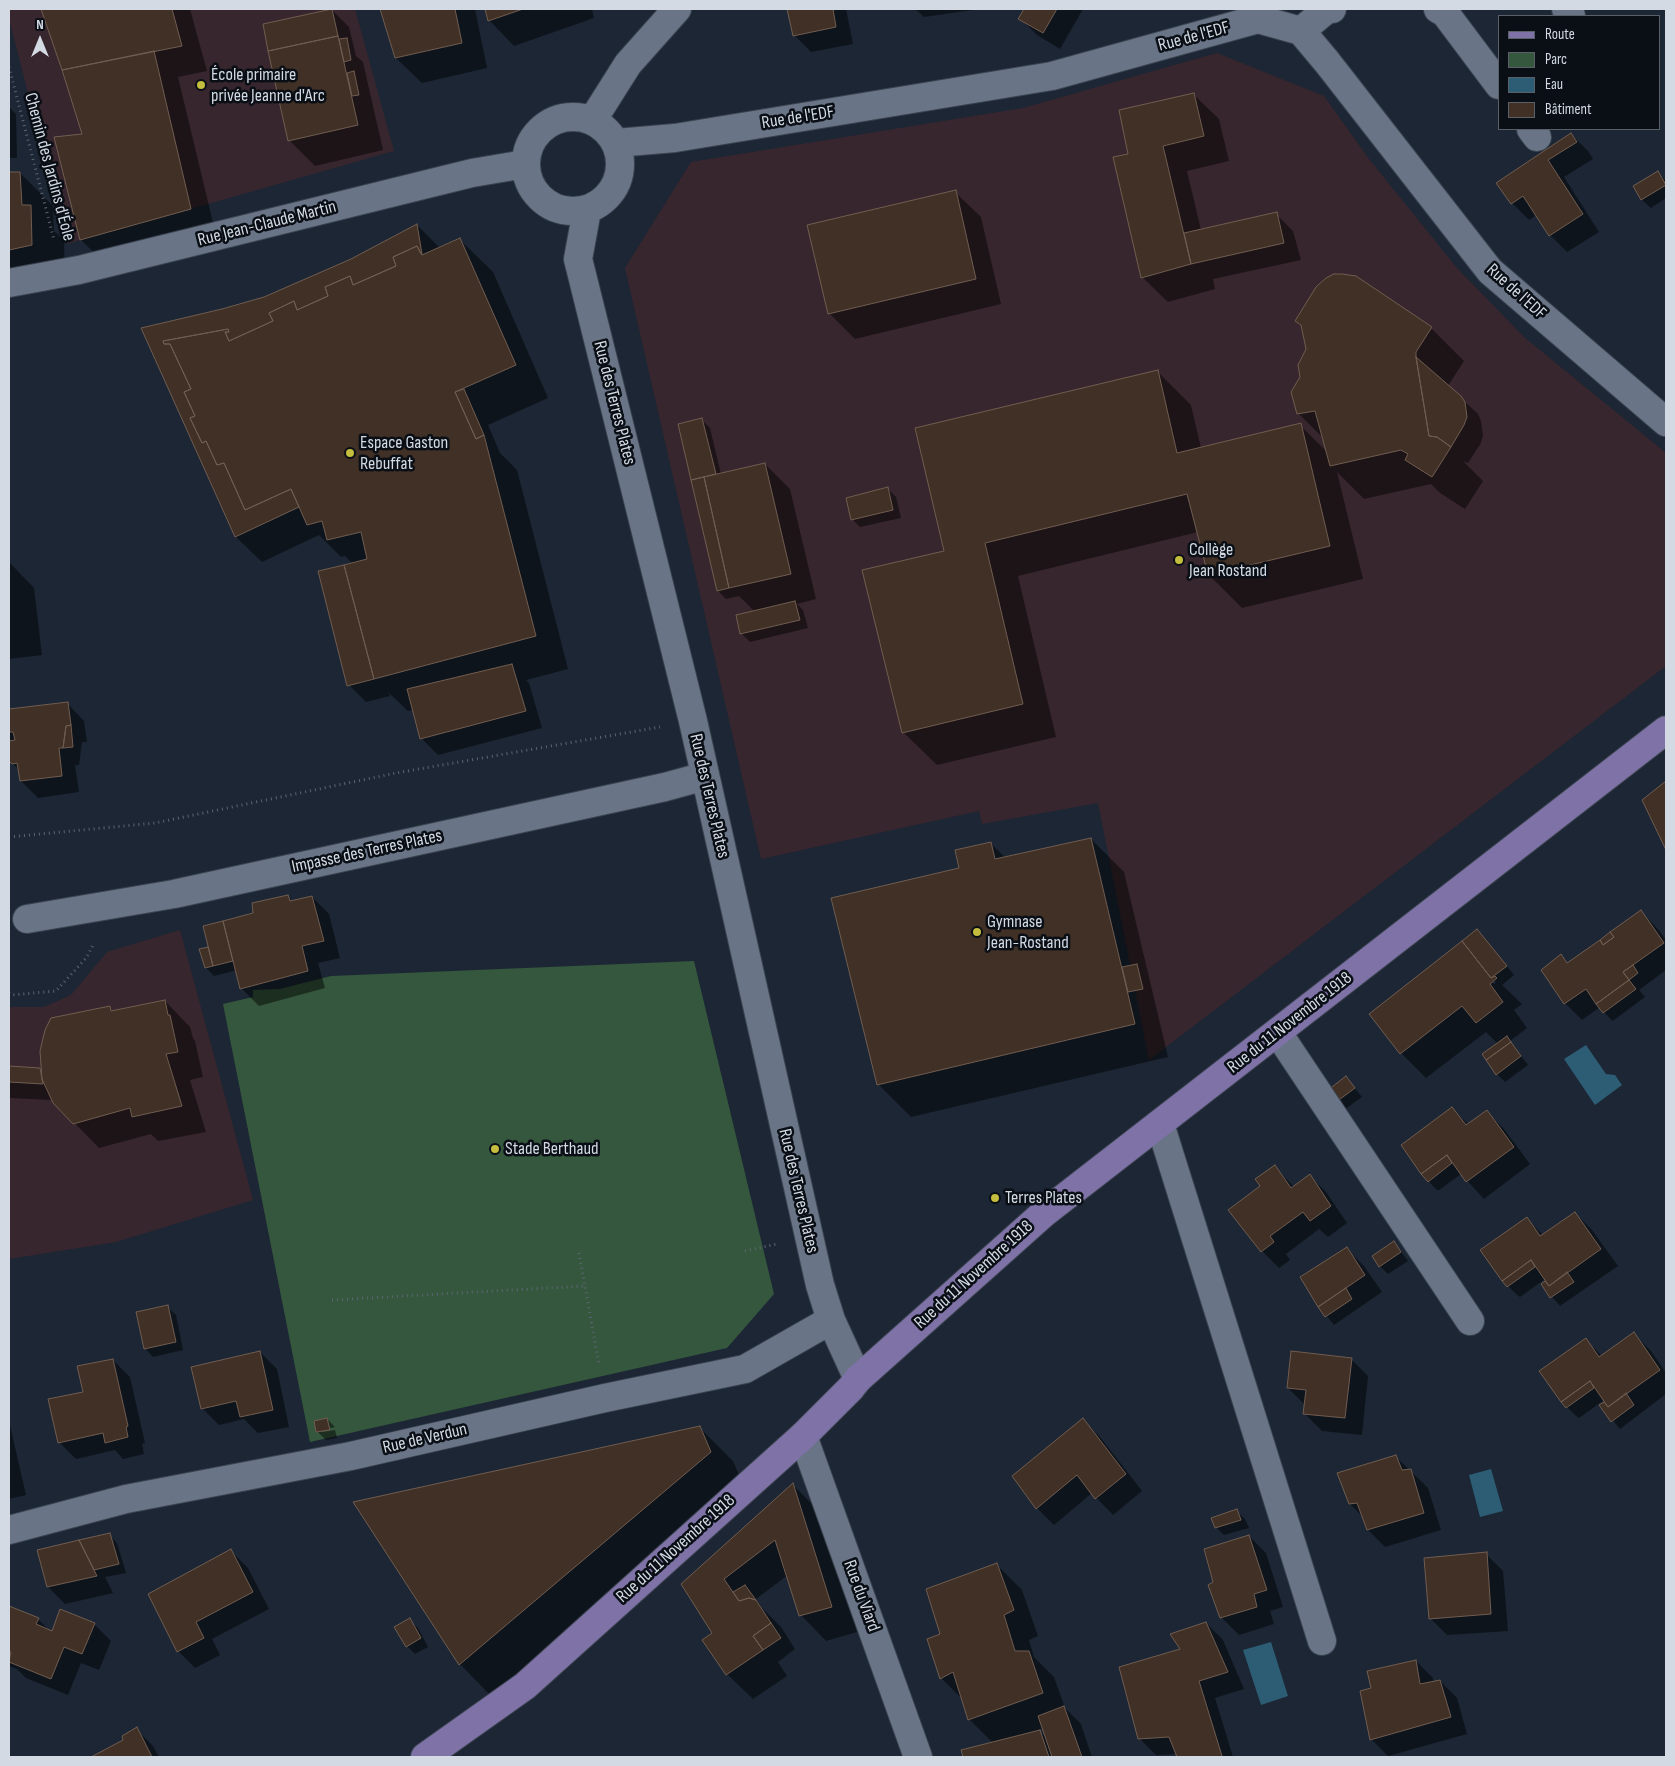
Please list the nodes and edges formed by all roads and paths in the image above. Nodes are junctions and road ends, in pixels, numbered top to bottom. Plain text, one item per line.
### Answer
1 (677, 9) edge
2 (1332, 9) edge
3 (1444, 10) edge
4 (1301, 31) junction
5 (9, 67) edge
6 (1498, 84) edge
7 (592, 120) junction
8 (616, 143) junction
9 (525, 164) junction
10 (587, 210) junction
11 (63, 273) junction
12 (9, 283) edge
13 (1666, 422) edge
14 (692, 721) junction
15 (1666, 730) edge
16 (705, 776) junction
17 (9, 837) edge
18 (27, 919) dead end
19 (97, 938) dead end
20 (9, 993) edge
21 (1278, 1033) junction
22 (1160, 1124) junction
23 (578, 1253) dead end
24 (584, 1286) junction
25 (332, 1300) dead end
26 (831, 1320) junction
27 (1470, 1321) dead end
28 (858, 1379) junction
29 (605, 1398) junction
30 (803, 1436) junction
31 (9, 1530) edge
32 (1322, 1640) dead end
33 (424, 1757) edge
34 (918, 1757) edge

1 - 7 street
2 - 4 street
3 - 6 street
4 - 8 street, Rue de l'EDF
4 - 13 street, Rue de l'EDF
5 - 11 path, Chemin des Jardins d'Éole
7 - 8 street
7 - 9 street
8 - 10 street
9 - 10 street
9 - 11 street, Rue Jean-Claude Martin
10 - 14 street, Rue des Terres Plates
11 - 12 street, Rue Jean-Claude Martin
14 - 16 street, Rue des Terres Plates
14 - 17 path
15 - 21 main road, Rue du 11 Novembre 1918
16 - 18 street, Impasse des Terres Plates
16 - 26 street, Rue des Terres Plates
19 - 20 path
21 - 22 main road, Rue du 11 Novembre 1918
21 - 27 street
22 - 28 main road, Rue du 11 Novembre 1918
22 - 32 street
23 - 24 path
24 - 25 path
24 - 29 path
26 - 28 street, Rue des Terres Plates
26 - 29 street, Rue de Verdun
28 - 30 main road, Rue du 11 Novembre 1918
29 - 31 street, Rue de Verdun
30 - 33 main road, Rue du 11 Novembre 1918
30 - 34 street, Rue du Viard

